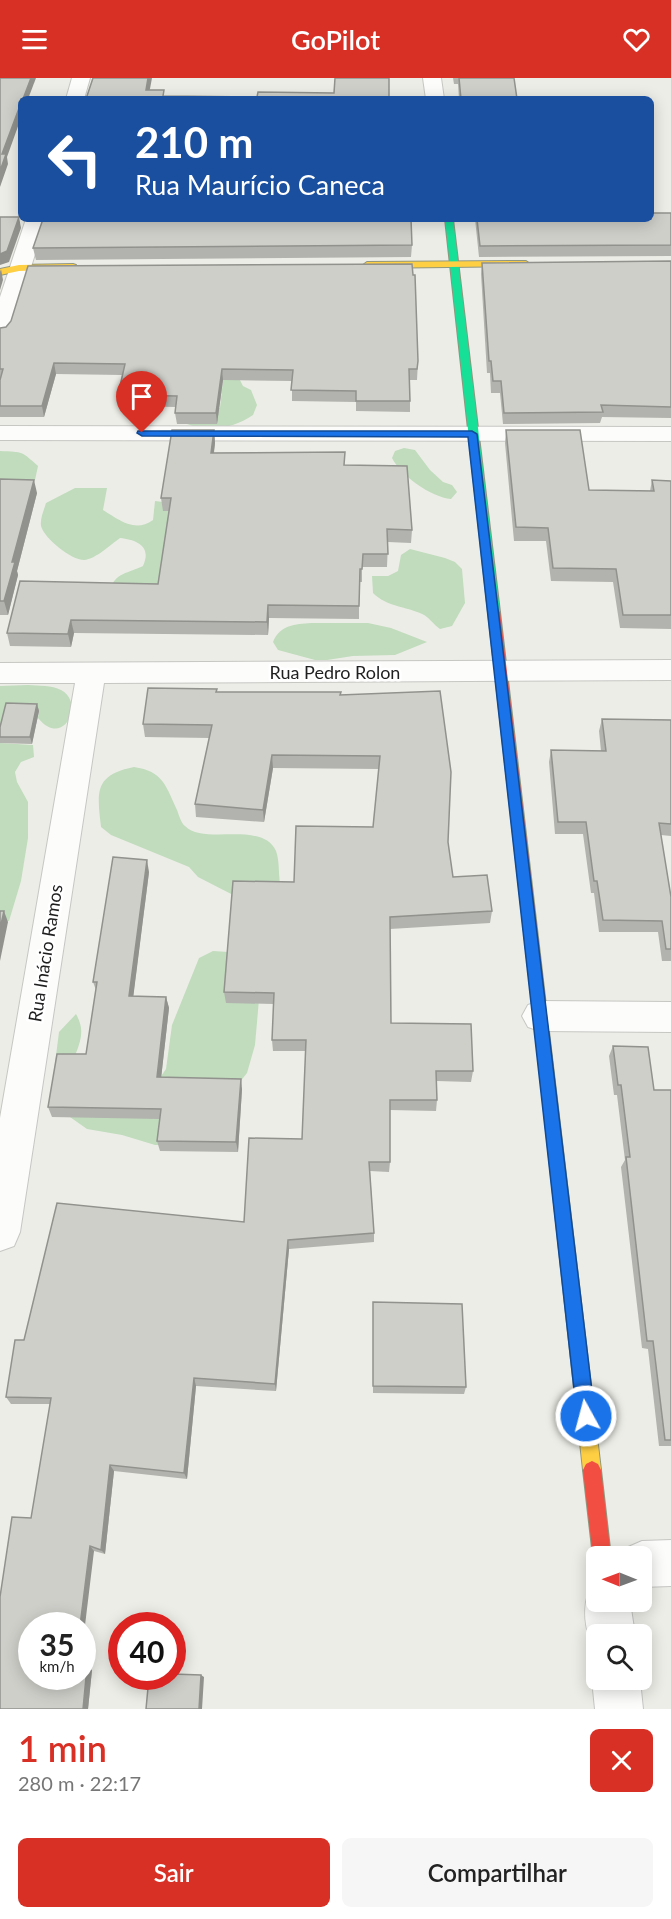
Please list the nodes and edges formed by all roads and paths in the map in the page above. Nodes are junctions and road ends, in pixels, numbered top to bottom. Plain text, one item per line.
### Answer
1 (81, 78) edge
2 (432, 78) edge
3 (76, 96) edge
4 (435, 96) edge
5 (34, 222) edge
6 (448, 222) edge
7 (454, 264) junction
8 (545, 264) edge
9 (348, 265) edge
10 (89, 267) edge
11 (9, 270) edge
12 (0, 331) edge
13 (0, 433) edge
14 (472, 434) junction
15 (671, 434) edge
16 (671, 670) edge
17 (499, 671) junction
18 (0, 673) edge
19 (91, 674) junction
20 (540, 1016) junction
21 (671, 1017) edge
22 (0, 1232) edge
23 (601, 1546) edge
24 (671, 1563) edge
25 (652, 1564) edge
26 (617, 1690) edge
27 (619, 1709) edge

1 - 3 street
2 - 4 street
5 - 11 street
6 - 7 street
7 - 8 street
7 - 9 street
7 - 14 street
10 - 11 street
11 - 12 street
13 - 14 street
14 - 15 street
14 - 17 street
16 - 17 street, Rua Pedro Rolon
17 - 19 street, Rua Pedro Rolon
17 - 20 street
18 - 19 street, Rua Pedro Rolon
19 - 22 street, Rua Inácio Ramos
20 - 21 street
20 - 23 street
24 - 25 street
26 - 27 street

